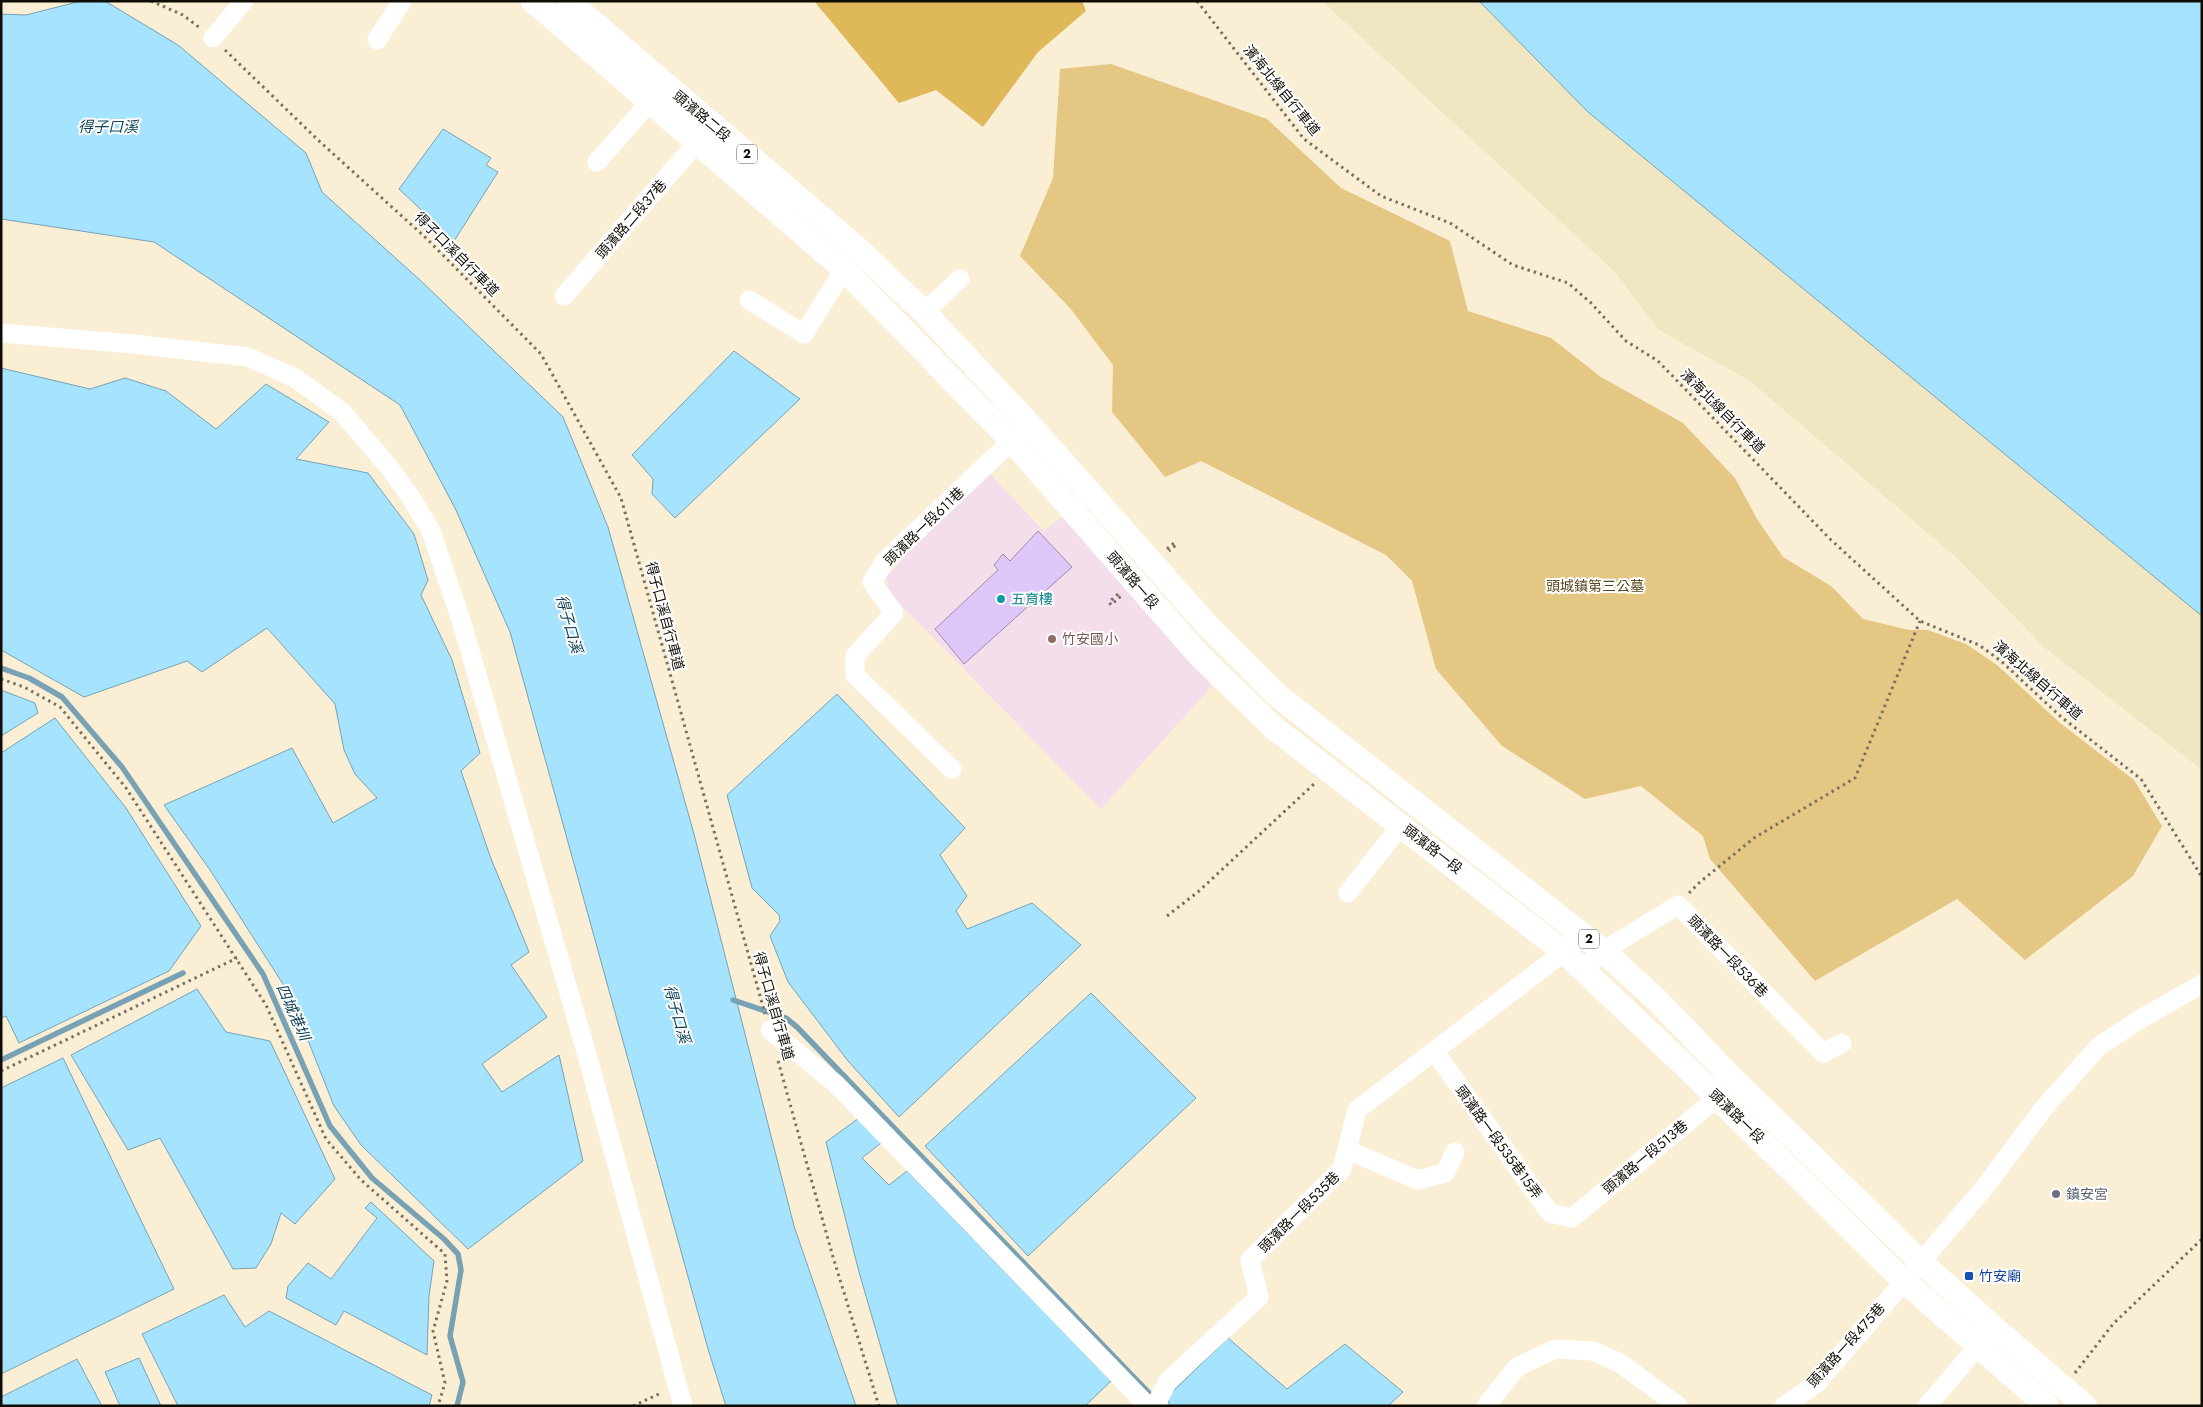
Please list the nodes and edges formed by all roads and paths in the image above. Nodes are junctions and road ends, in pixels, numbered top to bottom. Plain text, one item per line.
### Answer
1 (151, 1) edge
2 (244, 1) edge
3 (402, 1) edge
4 (533, 1) edge
5 (568, 1) edge
6 (1197, 1) edge
7 (213, 38) junction
8 (377, 40) dead end
9 (649, 103) junction
10 (712, 124) junction
11 (698, 143) junction
12 (597, 162) dead end
13 (844, 269) junction
14 (960, 279) dead end
15 (564, 296) dead end
16 (749, 300) dead end
17 (924, 312) junction
18 (1, 333) edge
19 (1029, 424) junction
20 (1012, 441) junction
21 (1083, 485) junction
22 (1065, 503) junction
23 (1122, 531) junction
24 (1103, 546) junction
25 (1118, 594) dead end
26 (1118, 599) dead end
27 (1920, 621) junction
28 (1, 679) edge
29 (952, 769) dead end
30 (1328, 771) junction
31 (1401, 825) junction
32 (2202, 877) edge
33 (1348, 893) dead end
34 (1678, 905) junction
35 (1167, 916) dead end
36 (1583, 934) junction
37 (1603, 951) junction
38 (1564, 952) junction
39 (236, 958) junction
40 (1583, 969) junction
41 (2202, 984) edge
42 (770, 1030) junction
43 (1842, 1043) dead end
44 (1435, 1052) junction
45 (1, 1071) edge
46 (1718, 1097) junction
47 (1347, 1150) junction
48 (1455, 1152) dead end
49 (1572, 1218) joint
50 (2202, 1239) edge
51 (1920, 1261) junction
52 (1903, 1280) junction
53 (1994, 1328) junction
54 (1978, 1347) junction
55 (2063, 1389) junction
56 (681, 1399) edge
57 (438, 1406) edge
58 (633, 1406) edge
59 (879, 1406) edge
60 (1148, 1406) edge
61 (1155, 1406) edge
62 (1486, 1406) edge
63 (1678, 1406) edge
64 (1784, 1406) edge
65 (1927, 1406) edge
66 (2047, 1406) edge
67 (2085, 1406) edge

1 - 7 path, 得子口溪自行車道
2 - 7 lane
3 - 8 lane
4 - 9 main road, 頭濱路二段 / 2
5 - 10 main road, 頭濱路二段 / 2
6 - 27 path, 濱海北線自行車道
7 - 42 path, 得子口溪自行車道
9 - 11 main road, 頭濱路二段 / 2
9 - 12 lane
10 - 11 lane, 頭濱路二段37巷
10 - 17 main road, 頭濱路二段 / 2
11 - 13 main road, 頭濱路二段 / 2
11 - 15 lane, 頭濱路二段37巷
13 - 16 lane
13 - 20 main road, 頭濱路一段 / 2
14 - 17 lane
17 - 19 main road, 頭濱路一段 / 2
18 - 56 lane
19 - 20 lane, 頭濱路一段611巷
19 - 21 main road, 頭濱路一段 / 2
20 - 22 main road, 頭濱路一段 / 2
20 - 29 lane, 頭濱路一段611巷
21 - 22 main road
21 - 23 main road, 頭濱路一段 / 2
22 - 24 main road, 頭濱路一段 / 2
23 - 24 main road
23 - 36 main road, 頭濱路一段 / 2
24 - 30 main road, 頭濱路一段 / 2
25 - 26 path
27 - 32 path, 濱海北線自行車道
27 - 34 path
28 - 39 path
30 - 31 main road, 頭濱路一段 / 2
30 - 35 path
31 - 33 lane
31 - 38 main road, 頭濱路一段 / 2
34 - 37 lane, 頭濱路一段536巷
34 - 43 lane, 頭濱路一段536巷
36 - 37 main road, 頭濱路一段 / 2
36 - 38 lane, 頭濱路一段535巷
37 - 40 lane, 頭濱路一段536巷
37 - 51 main road, 頭濱路一段 / 2
38 - 40 main road, 頭濱路一段 / 2
38 - 44 lane, 頭濱路一段535巷
39 - 45 path
39 - 57 path
40 - 46 main road, 頭濱路一段 / 2
41 - 51 lane, 頭濱路一段475巷
42 - 59 path, 得子口溪自行車道
42 - 60 lane
44 - 47 lane, 頭濱路一段535巷
44 - 49 lane, 頭濱路一段535巷15弄
46 - 49 lane, 頭濱路一段513巷
46 - 52 main road, 頭濱路一段 / 2
47 - 48 lane
47 - 61 lane, 頭濱路一段535巷
50 - 55 path
51 - 52 lane, 頭濱路一段475巷
51 - 53 main road, 頭濱路一段 / 2
52 - 54 main road, 頭濱路一段 / 2
52 - 64 lane, 頭濱路一段475巷
53 - 54 lane
53 - 55 main road, 頭濱路一段 / 2
54 - 65 lane
54 - 66 main road, 頭濱路一段 / 2
55 - 67 main road, 頭濱路一段 / 2
56 - 58 path
62 - 63 lane

